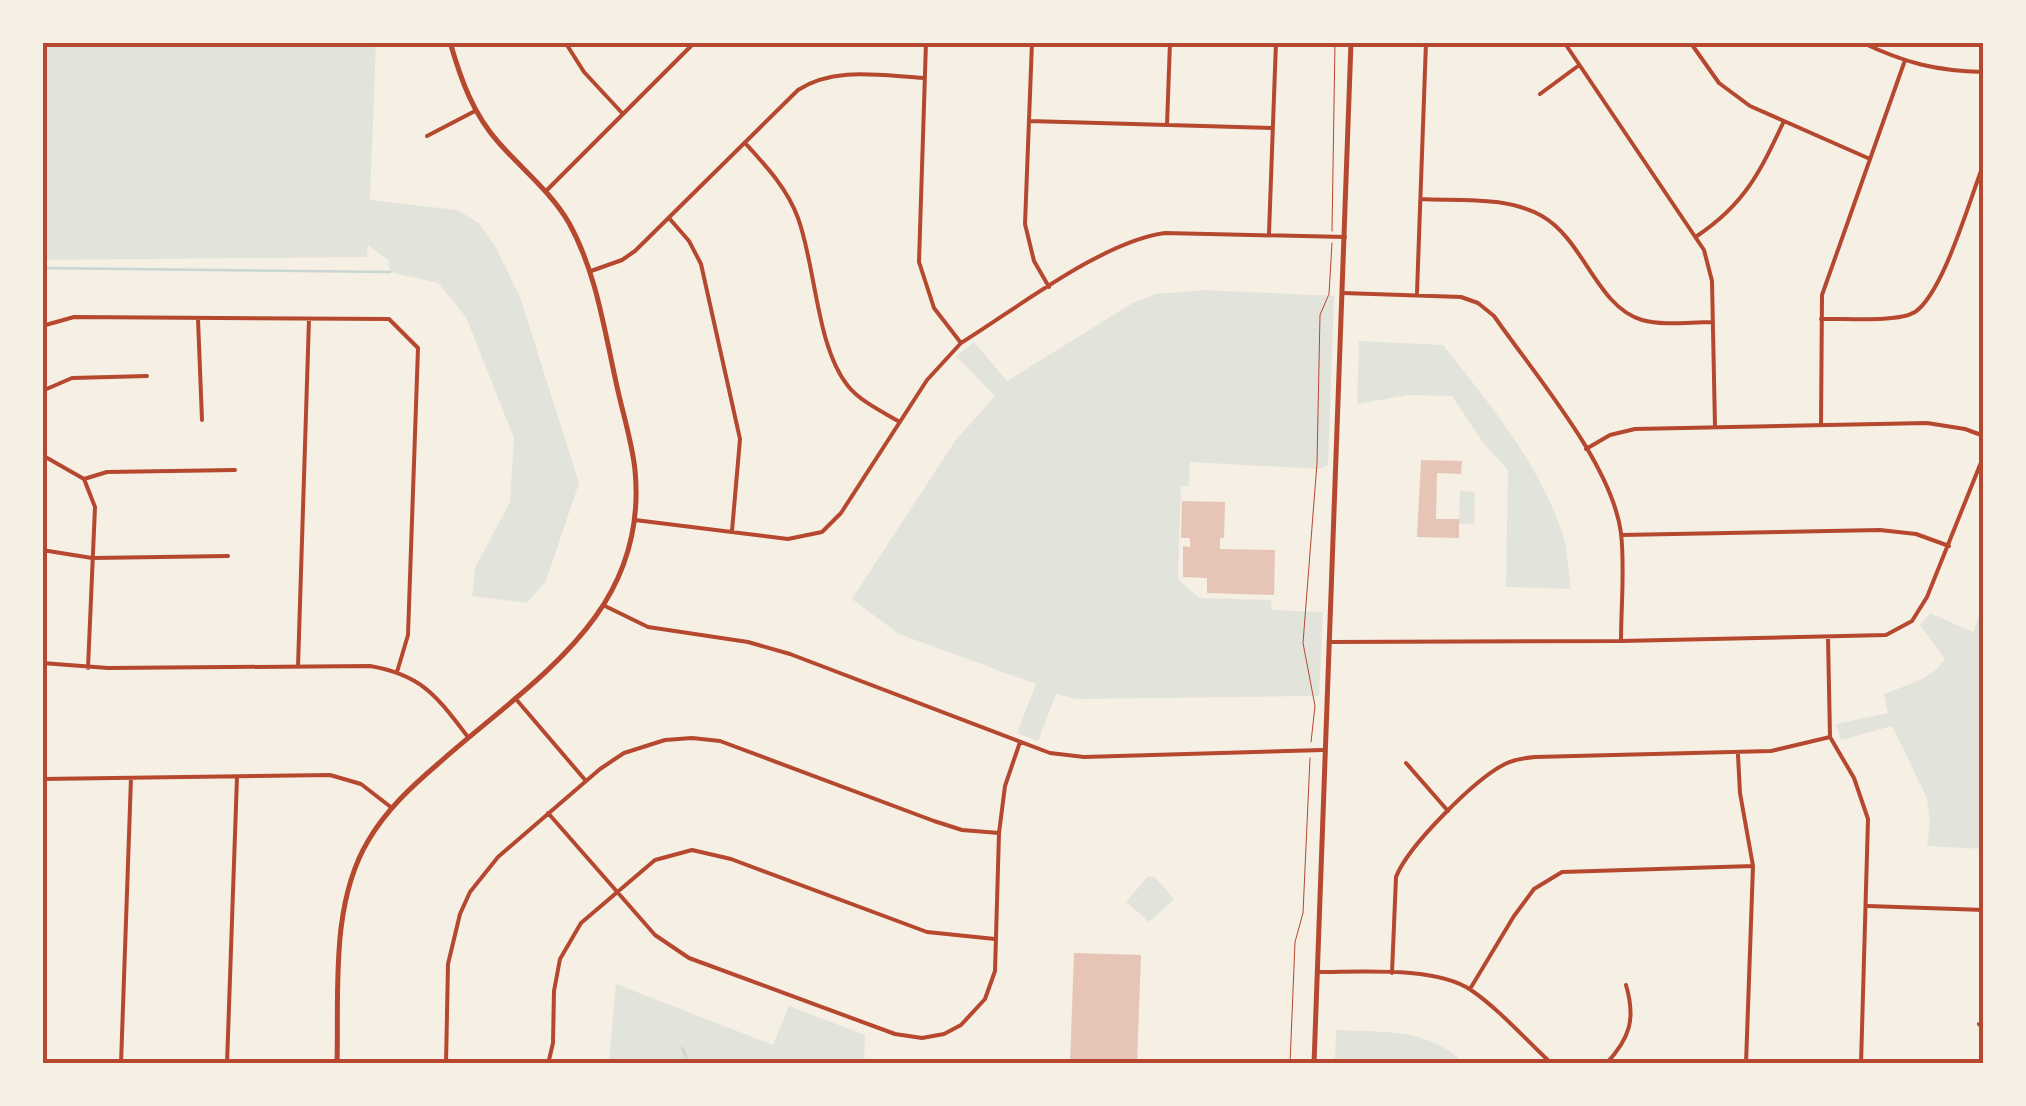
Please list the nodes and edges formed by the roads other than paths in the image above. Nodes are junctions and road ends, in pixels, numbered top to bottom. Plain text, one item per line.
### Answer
1 (450, 42) edge
2 (564, 42) edge
3 (695, 42) edge
4 (926, 42) edge
5 (1032, 42) edge
6 (1170, 42) edge
7 (1276, 42) edge
8 (1352, 42) edge
9 (1426, 42) edge
10 (1564, 42) edge
11 (1690, 42) edge
12 (1861, 42) edge
13 (1904, 63) junction
14 (1578, 66) junction
15 (1984, 72) edge
16 (924, 78) junction
17 (1540, 94) dead end
18 (475, 111) junction
19 (623, 114) junction
20 (1029, 121) junction
21 (1784, 121) junction
22 (1167, 125) junction
23 (1273, 128) junction
24 (427, 136) dead end
25 (745, 144) junction
26 (1870, 159) junction
27 (1984, 163) edge
28 (546, 192) junction
29 (1421, 200) junction
30 (669, 218) junction
31 (1269, 235) junction
32 (1696, 236) junction
33 (1345, 238) junction
34 (590, 271) junction
35 (1050, 287) junction
36 (1343, 292) junction
37 (1417, 294) junction
38 (309, 318) junction
39 (198, 319) junction
40 (1820, 319) junction
41 (1714, 322) junction
42 (42, 326) edge
43 (961, 343) junction
44 (147, 376) dead end
45 (42, 391) edge
46 (202, 420) dead end
47 (899, 422) junction
48 (1822, 425) junction
49 (1715, 427) junction
50 (1984, 436) edge
51 (1586, 449) junction
52 (42, 455) edge
53 (1984, 455) edge
54 (235, 470) dead end
55 (84, 479) junction
56 (635, 520) junction
57 (732, 531) junction
58 (1621, 535) junction
59 (1949, 546) junction
60 (42, 550) edge
61 (228, 556) dead end
62 (92, 558) junction
63 (604, 606) junction
64 (1828, 637) junction
65 (1622, 640) junction
66 (1330, 642) junction
67 (42, 663) edge
68 (298, 667) junction
69 (88, 668) junction
70 (397, 672) junction
71 (515, 698) junction
72 (468, 737) junction
73 (1830, 737) junction
74 (1020, 742) junction
75 (1325, 750) junction
76 (1738, 753) junction
77 (1406, 763) dead end
78 (237, 776) junction
79 (131, 778) junction
80 (42, 779) edge
81 (586, 781) junction
82 (392, 808) junction
83 (1448, 811) junction
84 (548, 813) junction
85 (998, 833) junction
86 (1753, 866) junction
87 (616, 892) junction
88 (1868, 906) junction
89 (1984, 910) edge
90 (996, 939) junction
91 (1319, 972) junction
92 (1392, 972) junction
93 (1626, 985) dead end
94 (1470, 989) junction
95 (120, 1064) edge
96 (227, 1064) edge
97 (337, 1064) edge
98 (446, 1064) edge
99 (548, 1064) edge
100 (1314, 1064) edge
101 (1552, 1064) edge
102 (1606, 1064) edge
103 (1746, 1064) edge
104 (1862, 1064) edge

1 - 18 street
2 - 19 street
3 - 19 street
4 - 16 street
5 - 20 street
6 - 22 street
7 - 23 street
8 - 33 street
9 - 29 street
10 - 14 street
11 - 21 street
12 - 13 street
13 - 15 street
13 - 26 street
14 - 17 street
14 - 32 street
16 - 25 street
16 - 43 street
18 - 24 street
18 - 28 street
19 - 28 street
20 - 22 street
20 - 35 street
21 - 26 street
21 - 32 street
22 - 23 street
23 - 31 street
25 - 30 street
25 - 47 street
26 - 40 street
27 - 40 street
28 - 34 street
29 - 37 street
29 - 41 street
30 - 34 street
30 - 57 street
31 - 33 street
31 - 35 street
32 - 41 street
33 - 36 street
34 - 56 street
35 - 43 street
36 - 37 street
36 - 66 street
37 - 51 street
38 - 39 street
38 - 68 street
38 - 70 street
39 - 42 street
39 - 46 street
40 - 48 street
41 - 49 street
43 - 47 street
44 - 45 street
47 - 57 street
48 - 49 street
48 - 50 street
49 - 51 street
51 - 58 street
52 - 55 street
53 - 59 street
54 - 55 street
55 - 62 street
56 - 57 street
56 - 63 street
58 - 59 street
58 - 65 street
59 - 64 street
60 - 62 street
61 - 62 street
62 - 69 street
63 - 71 street
63 - 74 street
64 - 65 street
64 - 73 street
65 - 66 street
66 - 75 street
67 - 69 street
68 - 69 street
68 - 70 street
70 - 72 street
71 - 72 street
71 - 81 street
72 - 82 street
73 - 76 street
73 - 88 street
74 - 75 street
74 - 85 street
75 - 91 street
76 - 83 street
76 - 86 street
77 - 83 street
78 - 79 street
78 - 82 street
78 - 96 street
79 - 80 street
79 - 95 street
81 - 84 street
81 - 85 street
82 - 97 street
83 - 92 street
84 - 87 street
84 - 98 street
85 - 90 street
86 - 94 street
86 - 103 street
87 - 90 street
87 - 90 street
87 - 99 street
88 - 89 street
88 - 104 street
91 - 92 street
91 - 100 street
92 - 94 street
93 - 102 street
94 - 101 street

